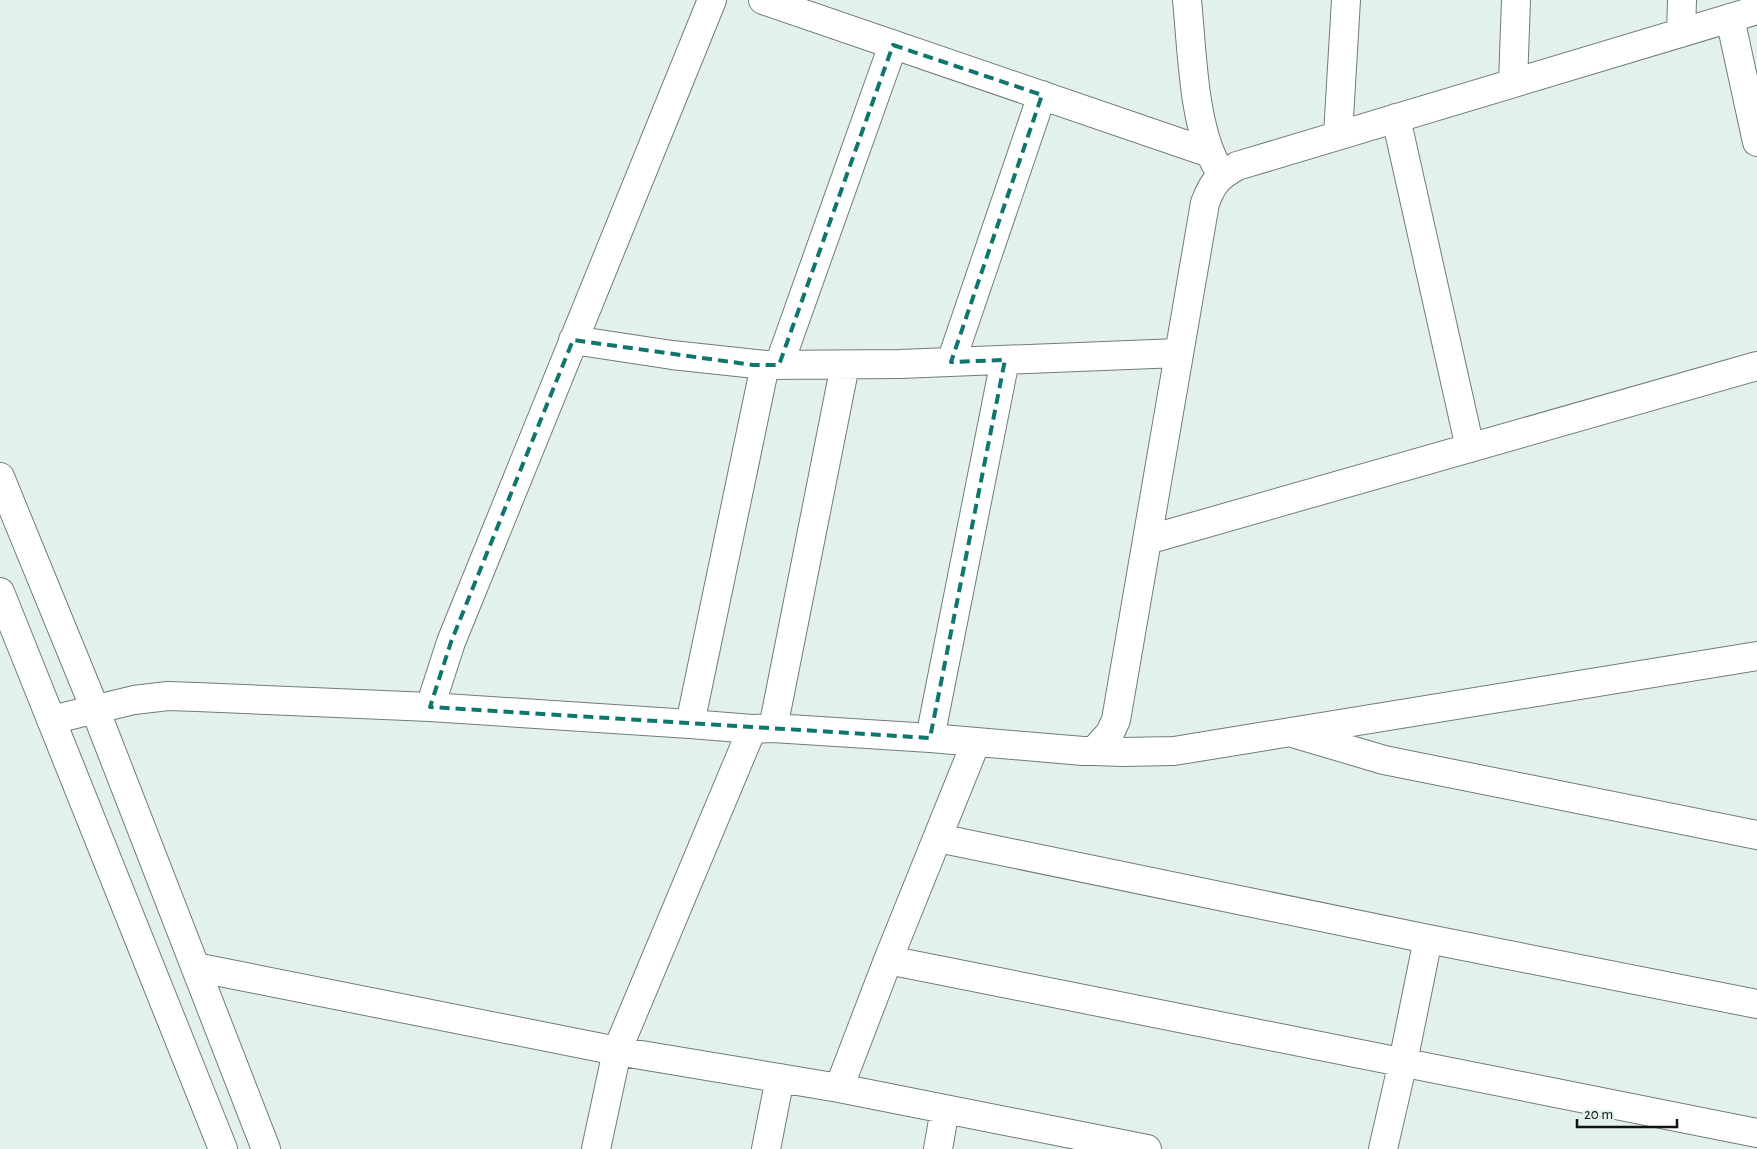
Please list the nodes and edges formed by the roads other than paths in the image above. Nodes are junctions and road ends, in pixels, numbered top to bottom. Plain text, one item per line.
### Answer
1 (712, 0) edge
2 (763, 0) edge
3 (1187, 0) edge
4 (1346, 0) edge
5 (1516, 0) edge
6 (1682, 0) edge
7 (1757, 10) edge
8 (1730, 18) junction
9 (1681, 32) junction
10 (893, 45) junction
11 (1513, 83) junction
12 (1042, 95) junction
13 (1396, 118) junction
14 (1338, 135) junction
15 (1757, 142) edge
16 (1215, 164) junction
17 (574, 340) junction
18 (1179, 353) junction
19 (1005, 360) junction
20 (951, 362) junction
21 (772, 365) junction
22 (845, 365) junction
23 (1757, 366) edge
24 (1470, 448) junction
25 (0, 477) edge
26 (1147, 540) junction
27 (0, 592) edge
28 (1757, 656) edge
29 (430, 708) junction
30 (95, 709) junction
31 (51, 720) junction
32 (690, 724) junction
33 (762, 728) junction
34 (1290, 732) junction
35 (930, 738) junction
36 (976, 742) junction
37 (1094, 750) junction
38 (1757, 835) edge
39 (938, 838) junction
40 (1428, 939) junction
41 (888, 960) junction
42 (195, 967) junction
43 (1757, 1004) edge
44 (617, 1051) junction
45 (1403, 1062) junction
46 (780, 1078) junction
47 (839, 1088) junction
48 (945, 1109) junction
49 (1757, 1133) edge
50 (1101, 1144) edge
51 (222, 1149) edge
52 (266, 1149) edge
53 (596, 1149) edge
54 (766, 1149) edge
55 (938, 1149) edge
56 (1147, 1149) edge
57 (1383, 1149) edge

1 - 17 street
2 - 10 street
3 - 16 street
4 - 14 street
5 - 11 street
6 - 9 street
7 - 8 street
8 - 9 street
8 - 15 street
9 - 11 street
10 - 12 street
10 - 21 street
11 - 13 street
12 - 16 street
12 - 20 street
13 - 14 street
13 - 24 street
14 - 16 street
16 - 18 street
17 - 21 street
17 - 29 street
18 - 19 street
18 - 26 street
19 - 20 street
19 - 35 street
20 - 22 street
21 - 22 street
21 - 32 street
22 - 33 street
23 - 24 street
24 - 26 street
25 - 30 street
26 - 37 street
27 - 31 street
28 - 34 street
29 - 30 street
29 - 32 street
30 - 31 street
30 - 42 street
31 - 51 street
32 - 33 street
33 - 35 street
33 - 44 street
34 - 37 street
34 - 38 street
35 - 36 street
36 - 37 street
36 - 39 street
39 - 40 street
39 - 41 street
40 - 43 street
40 - 45 street
41 - 45 street
41 - 47 street
42 - 44 street
42 - 52 street
44 - 46 street
44 - 53 street
45 - 49 street
45 - 57 street
46 - 47 street
46 - 54 street
47 - 48 street
48 - 50 street
48 - 55 street
50 - 56 street

